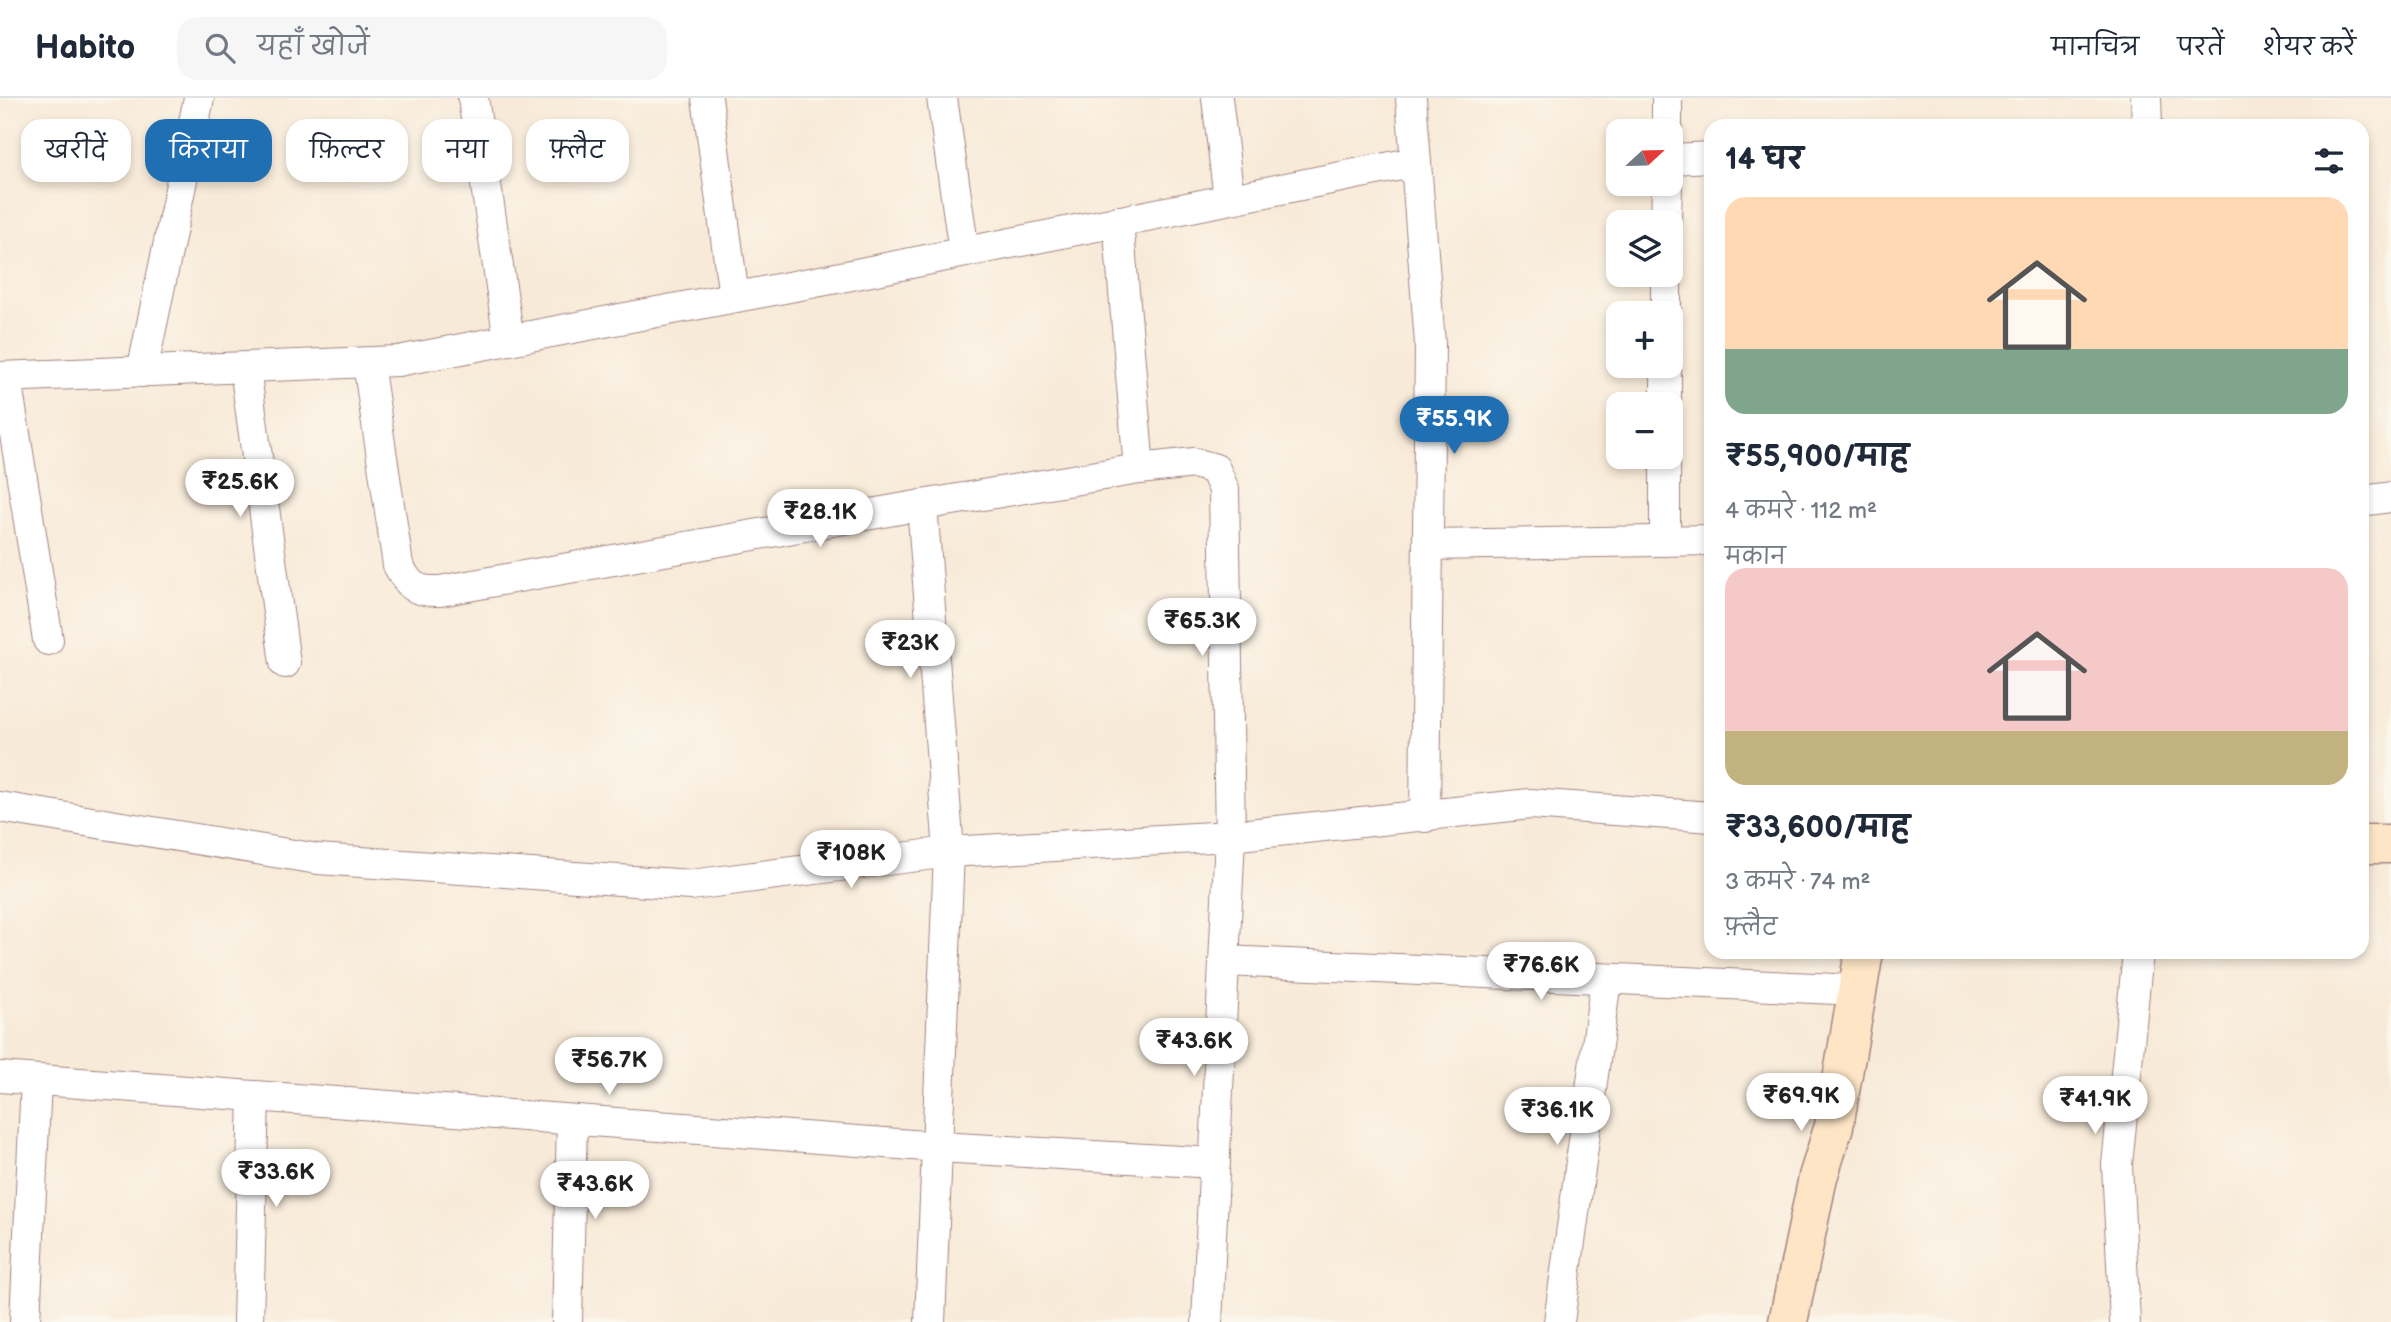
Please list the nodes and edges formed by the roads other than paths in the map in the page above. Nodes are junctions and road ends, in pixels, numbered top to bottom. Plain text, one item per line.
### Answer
1 (199, 98) edge
2 (473, 98) edge
3 (707, 98) edge
4 (942, 98) edge
5 (1216, 98) edge
6 (1410, 98) edge
7 (1667, 98) edge
8 (2146, 98) edge
9 (1667, 119) edge
10 (2147, 119) edge
11 (1704, 157) edge
12 (1684, 158) edge
13 (1416, 162) junction
14 (1229, 199) junction
15 (1118, 222) junction
16 (964, 252) junction
17 (734, 298) junction
18 (509, 340) junction
19 (368, 363) junction
20 (245, 368) junction
21 (142, 372) junction
22 (3, 377) edge
23 (1139, 469) junction
24 (1665, 469) edge
25 (2391, 497) edge
26 (2369, 500) edge
27 (922, 505) junction
28 (1704, 540) edge
29 (1665, 541) junction
30 (1427, 545) junction
31 (48, 640) dead end
32 (285, 663) dead end
33 (0, 807) edge
34 (1704, 816) edge
35 (1425, 817) junction
36 (1230, 836) junction
37 (2369, 844) edge
38 (2391, 844) edge
39 (949, 852) junction
40 (1863, 959) edge
41 (2137, 959) edge
42 (1225, 961) junction
43 (1606, 980) junction
44 (1858, 990) junction
45 (0, 1077) edge
46 (36, 1080) junction
47 (254, 1096) junction
48 (572, 1120) junction
49 (939, 1147) junction
50 (1215, 1163) junction
51 (25, 1322) edge
52 (248, 1322) edge
53 (567, 1322) edge
54 (930, 1322) edge
55 (1207, 1322) edge
56 (1559, 1322) edge
57 (1788, 1322) edge
58 (2124, 1322) edge

1 - 21 street
2 - 18 street
3 - 17 street
4 - 16 street
5 - 14 street
6 - 13 street
7 - 9 street
8 - 10 street
11 - 12 street
13 - 14 street
13 - 30 street
14 - 15 street
15 - 16 street
15 - 23 street
16 - 17 street
17 - 18 street
18 - 19 street
19 - 20 street
19 - 27 street
20 - 21 street
20 - 32 street
21 - 22 street
22 - 31 street
23 - 27 street
23 - 36 street
24 - 29 street
25 - 26 street
27 - 39 street
28 - 29 street
29 - 30 street
30 - 35 street
33 - 39 street
34 - 35 street
35 - 36 street
36 - 39 street
36 - 42 street
37 - 38 street
39 - 49 street
40 - 44 street
41 - 58 street
42 - 43 street
42 - 50 street
43 - 44 street
43 - 56 street
44 - 57 street
45 - 46 street
46 - 47 street
46 - 51 street
47 - 48 street
47 - 52 street
48 - 49 street
48 - 53 street
49 - 50 street
49 - 54 street
50 - 55 street

